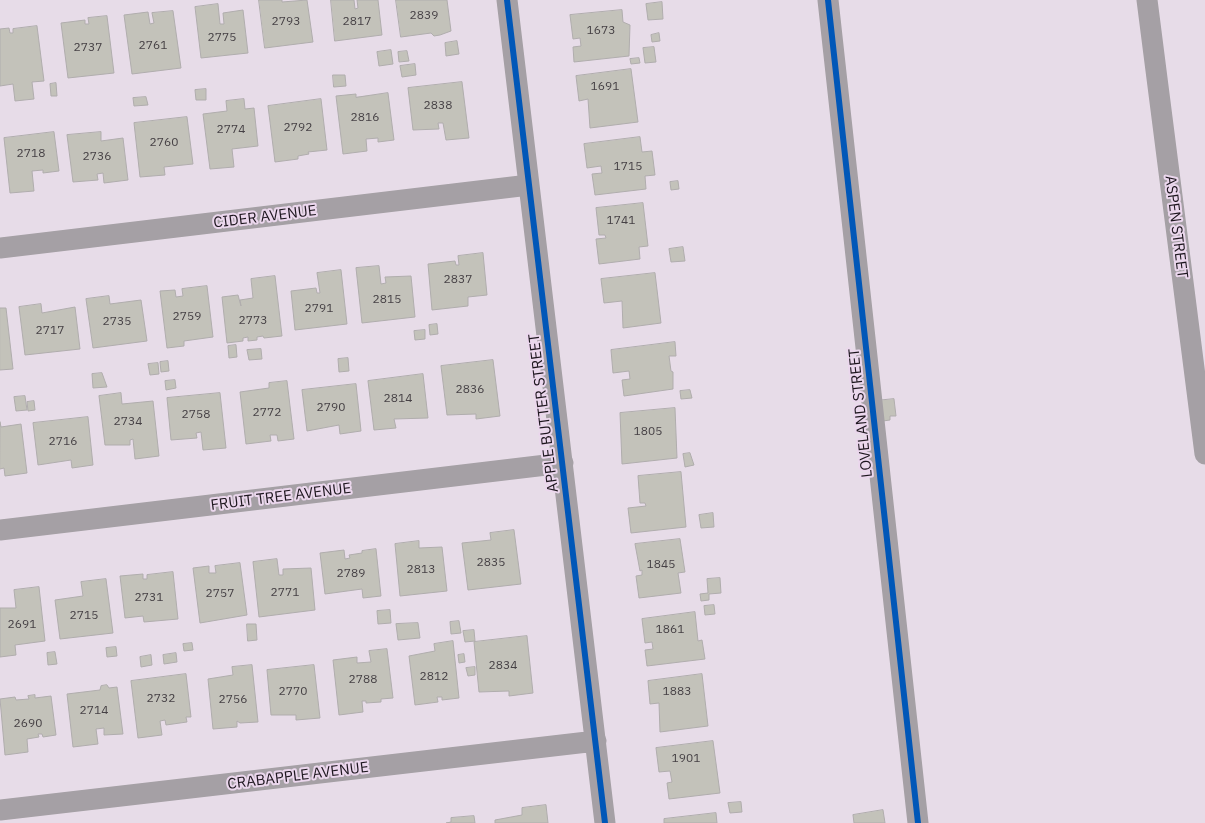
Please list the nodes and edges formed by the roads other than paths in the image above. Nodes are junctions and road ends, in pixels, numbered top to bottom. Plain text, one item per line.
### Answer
1 (507, 0) edge
2 (828, 0) edge
3 (1147, 0) edge
4 (529, 185) junction
5 (0, 248) edge
6 (1205, 454) edge
7 (562, 463) junction
8 (0, 530) edge
9 (596, 741) junction
10 (0, 810) edge
11 (606, 823) edge
12 (918, 823) edge

1 - 4 street, APPLE BUTTER STREET
2 - 12 street, LOVELAND STREET
3 - 6 street, ASPEN STREET
4 - 5 street, CIDER AVENUE
4 - 7 street, APPLE BUTTER STREET
7 - 8 street, FRUIT TREE AVENUE
7 - 9 street, APPLE BUTTER STREET
9 - 10 street, CRABAPPLE AVENUE
9 - 11 street, APPLE BUTTER STREET

